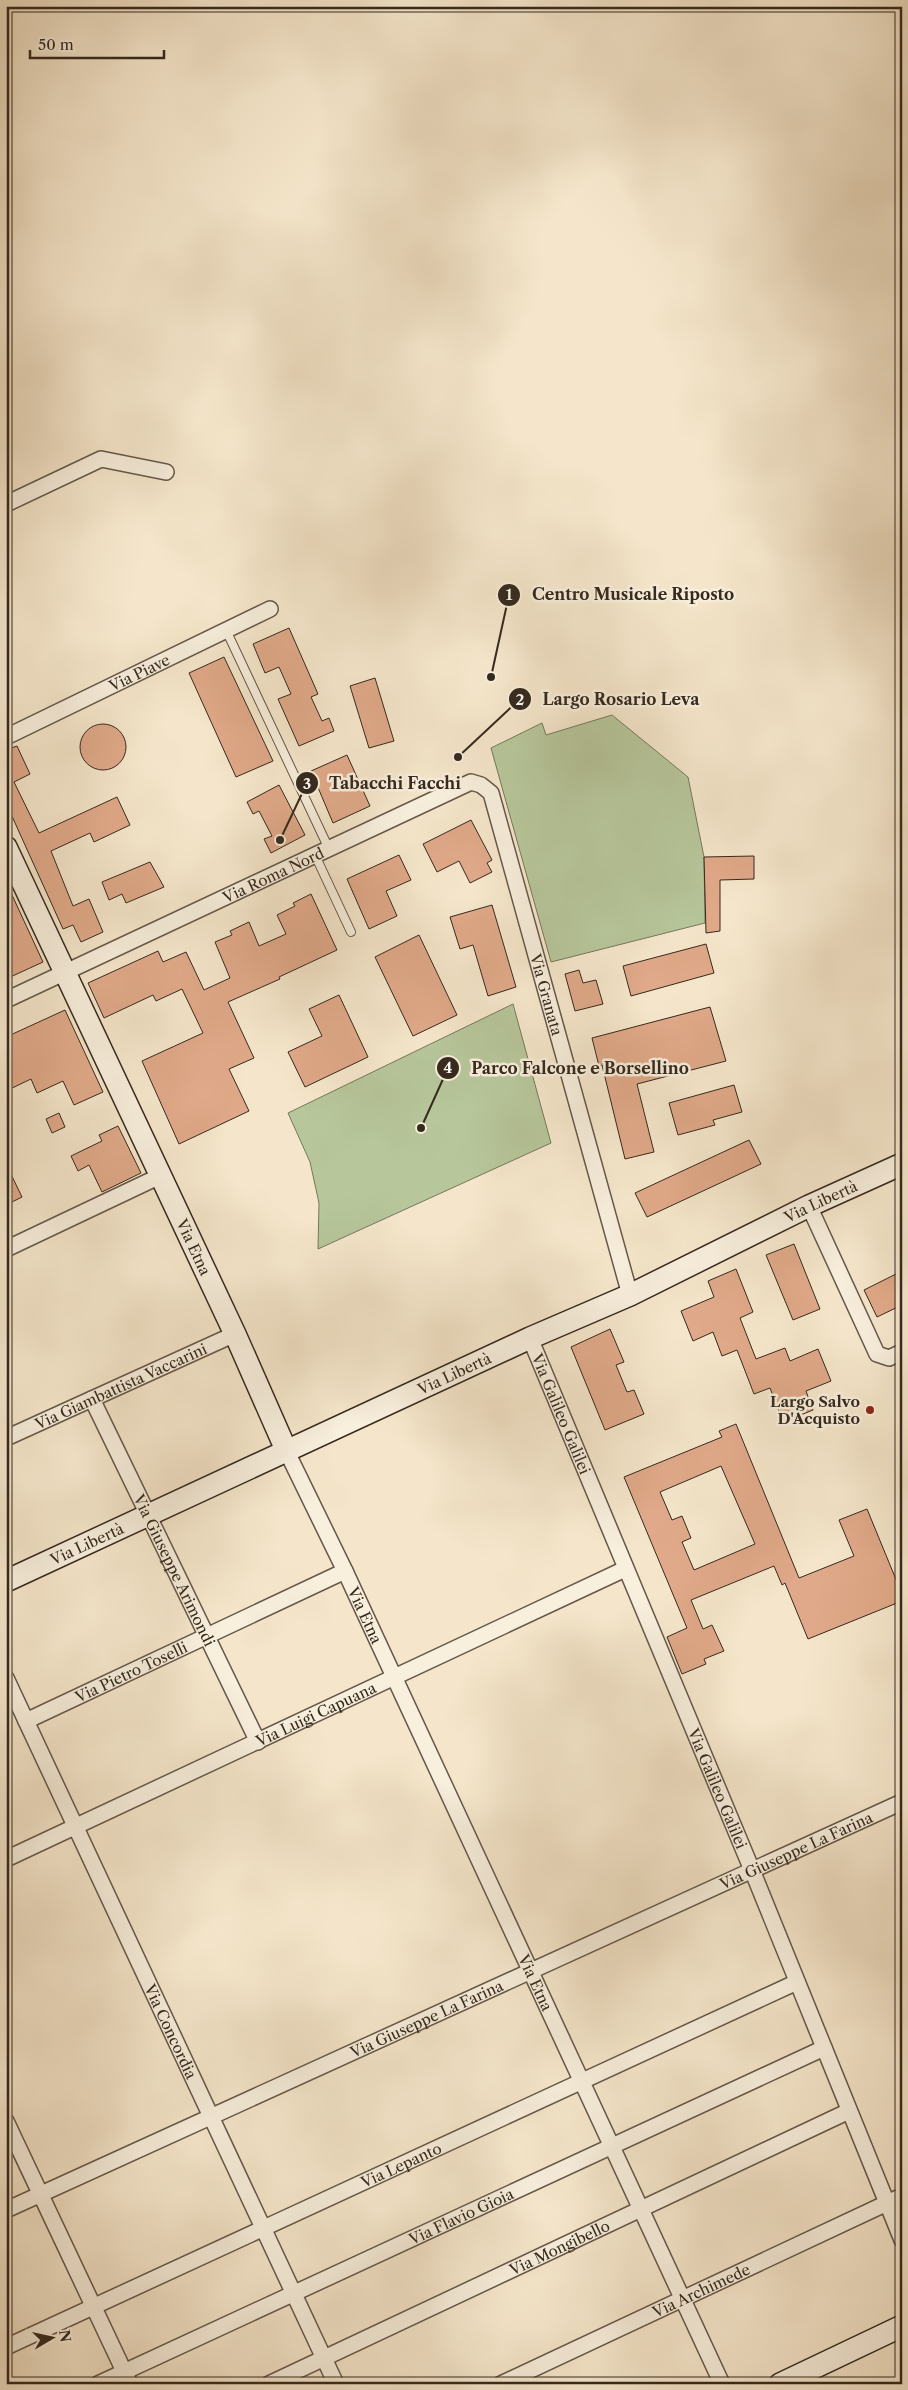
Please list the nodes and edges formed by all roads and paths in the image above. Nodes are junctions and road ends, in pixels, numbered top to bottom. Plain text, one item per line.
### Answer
1 (166, 472) dead end
2 (6, 504) edge
3 (270, 609) dead end
4 (226, 630) junction
5 (6, 736) edge
6 (482, 785) joint
7 (6, 847) edge
8 (322, 852) junction
9 (351, 932) dead end
10 (64, 972) junction
11 (6, 1000) edge
12 (902, 1164) edge
13 (160, 1176) junction
14 (809, 1206) junction
15 (6, 1249) edge
16 (630, 1295) junction
17 (235, 1334) junction
18 (530, 1338) junction
19 (902, 1352) edge
20 (92, 1399) junction
21 (6, 1438) edge
22 (287, 1452) junction
23 (150, 1514) junction
24 (625, 1569) junction
25 (345, 1571) junction
26 (6, 1580) edge
27 (208, 1636) junction
28 (6, 1678) edge
29 (394, 1678) junction
30 (26, 1721) junction
31 (258, 1742) junction
32 (902, 1802) edge
33 (75, 1828) junction
34 (6, 1859) edge
35 (752, 1870) junction
36 (530, 1970) junction
37 (797, 1982) junction
38 (824, 2048) junction
39 (582, 2082) junction
40 (850, 2111) junction
41 (211, 2118) junction
42 (6, 2121) edge
43 (612, 2146) junction
44 (41, 2194) junction
45 (902, 2196) edge
46 (887, 2203) junction
47 (641, 2209) junction
48 (6, 2210) edge
49 (264, 2228) junction
50 (902, 2240) edge
51 (294, 2294) junction
52 (684, 2299) junction
53 (94, 2307) junction
54 (902, 2326) edge
55 (6, 2347) edge
56 (324, 2359) junction
57 (128, 2377) edge
58 (98, 2384) edge
59 (269, 2384) edge
60 (336, 2384) edge
61 (501, 2384) edge
62 (722, 2384) edge
63 (780, 2384) edge

1 - 2 street
3 - 4 street, Via Piave
4 - 5 street, Via Piave
4 - 8 lane
6 - 8 street, Via Roma Nord
6 - 16 street, Via Granata
7 - 10 street, Via Etna
8 - 9 lane
8 - 10 street, Via Roma Nord
10 - 11 street, Via Roma Nord
10 - 13 street, Via Etna
12 - 14 street, Via Libertà
13 - 15 street
13 - 17 street, Via Etna
14 - 16 street, Via Libertà
14 - 19 street
16 - 18 street, Via Libertà
17 - 20 street, Via Giambattista Vaccarini
17 - 22 street, Via Etna
18 - 22 street, Via Libertà
18 - 24 street, Via Galileo Galilei
20 - 21 street, Via Giambattista Vaccarini
20 - 23 street, Via Giuseppe Arimondi
22 - 23 street, Via Libertà
22 - 25 street, Via Etna
23 - 26 street, Via Libertà
23 - 27 street, Via Giuseppe Arimondi
24 - 29 street, Via Luigi Capuana
24 - 35 street, Via Galileo Galilei
25 - 27 street, Via Pietro Toselli
25 - 29 street, Via Etna
27 - 30 street, Via Pietro Toselli
27 - 31 street, Via Giuseppe Arimondi
28 - 30 street, Via Concordia
29 - 31 street, Via Luigi Capuana
29 - 36 street, Via Etna
30 - 33 street, Via Concordia
31 - 33 street, Via Luigi Capuana
32 - 35 street, Via Giuseppe La Farina
33 - 34 street, Via Luigi Capuana
33 - 41 street, Via Concordia
35 - 36 street, Via Giuseppe La Farina
35 - 37 street, Via Galileo Galilei
36 - 39 street, Via Etna
36 - 41 street, Via Giuseppe La Farina
37 - 38 street, Via Galileo Galilei
37 - 39 street, Via Lepanto
38 - 40 street, Via Galileo Galilei
38 - 43 street, Via Flavio Gioia
39 - 43 street, Via Etna
39 - 49 street, Via Lepanto
40 - 46 street, Via Galileo Galilei
40 - 47 street, Via Mongibello
41 - 44 street, Via Giuseppe La Farina
41 - 49 street, Via Concordia
42 - 44 street
43 - 47 street, Via Etna
43 - 51 street, Via Flavio Gioia
44 - 48 street, Via Giuseppe La Farina
44 - 53 street
45 - 46 street, Via Archimede
46 - 50 street, Via Galileo Galilei
46 - 52 street, Via Archimede
47 - 52 street, Via Etna
47 - 56 street, Via Mongibello
49 - 51 street, Via Concordia
49 - 53 street, Via Lepanto
51 - 56 street, Via Concordia
51 - 57 street, Via Flavio Gioia
52 - 61 street, Via Archimede
52 - 62 street, Via Etna
53 - 55 street, Via Lepanto
53 - 57 street
54 - 63 street
56 - 59 street, Via Mongibello
56 - 60 street, Via Concordia
57 - 58 street, Via Flavio Gioia

